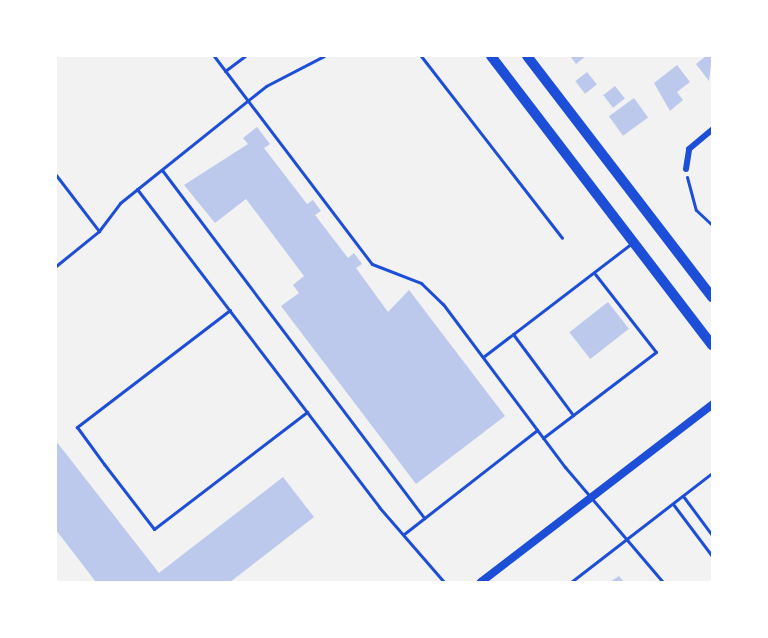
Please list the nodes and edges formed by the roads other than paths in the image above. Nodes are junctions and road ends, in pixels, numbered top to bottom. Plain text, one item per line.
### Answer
1 (214, 56) edge
2 (245, 56) edge
3 (315, 56) edge
4 (324, 56) edge
5 (421, 56) edge
6 (491, 56) edge
7 (527, 56) edge
8 (319, 60) junction
9 (225, 70) junction
10 (248, 101) junction
11 (712, 130) edge
12 (686, 169) road end
13 (162, 170) junction
14 (56, 175) edge
15 (137, 189) junction
16 (99, 231) junction
17 (562, 238) dead end
18 (633, 242) junction
19 (56, 266) edge
20 (595, 273) junction
21 (712, 297) edge
22 (230, 310) junction
23 (513, 334) junction
24 (712, 345) edge
25 (483, 357) junction
26 (712, 405) edge
27 (307, 412) junction
28 (573, 415) junction
29 (537, 430) junction
30 (543, 438) junction
31 (712, 473) edge
32 (683, 496) junction
33 (593, 497) junction
34 (673, 504) junction
35 (424, 518) junction
36 (404, 534) junction
37 (712, 535) edge
38 (628, 538) junction
39 (712, 556) edge
40 (444, 582) edge
41 (482, 582) edge
42 (571, 582) edge
43 (663, 582) edge

1 - 9 lane
2 - 9 lane
3 - 8 lane
4 - 8 lane
5 - 17 lane
6 - 18 main road
7 - 21 main road
8 - 10 lane
9 - 10 lane
10 - 13 lane
10 - 25 lane
11 - 12 street
13 - 15 lane
13 - 35 lane
14 - 16 lane
15 - 16 lane
15 - 22 lane
16 - 19 lane
18 - 20 lane
18 - 24 main road
20 - 23 lane
20 - 28 lane
22 - 27 lane
22 - 27 lane
23 - 25 lane
23 - 28 lane
25 - 29 lane
26 - 33 street
27 - 36 lane
28 - 30 lane
29 - 30 lane
29 - 35 lane
30 - 33 lane
31 - 32 lane
32 - 34 lane
32 - 37 lane
33 - 38 lane
33 - 41 street
34 - 38 lane
34 - 39 lane
35 - 36 lane
36 - 40 lane
38 - 42 lane
38 - 43 lane

